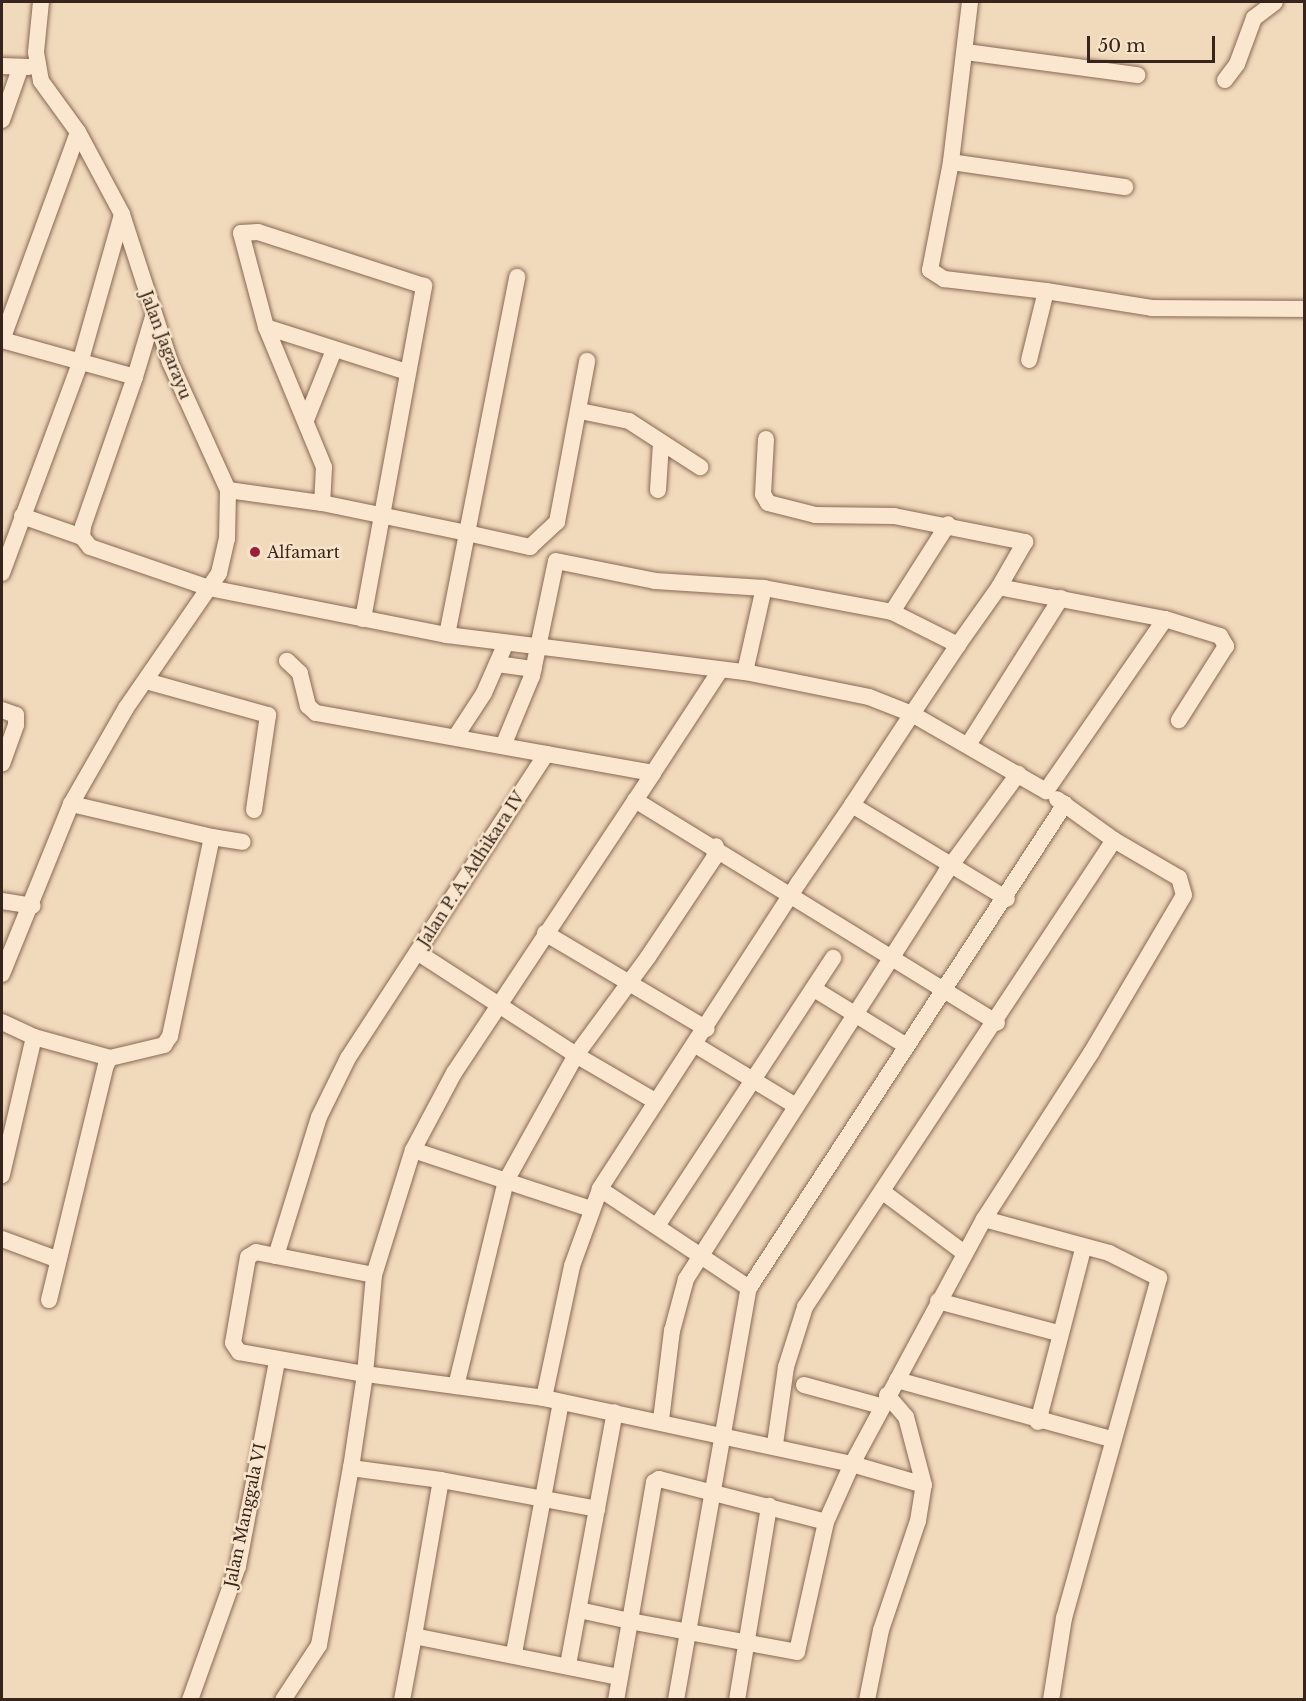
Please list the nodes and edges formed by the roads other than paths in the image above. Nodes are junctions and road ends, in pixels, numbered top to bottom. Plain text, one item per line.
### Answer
1 (41, 2) edge
2 (970, 2) edge
3 (1275, 2) edge
4 (966, 52) junction
5 (2, 66) edge
6 (28, 67) junction
7 (1137, 75) dead end
8 (1225, 80) dead end
9 (2, 120) edge
10 (78, 132) junction
11 (951, 162) junction
12 (1125, 187) dead end
13 (122, 214) junction
14 (517, 277) dead end
15 (1046, 291) junction
16 (1305, 309) edge
17 (153, 317) junction
18 (266, 327) junction
19 (2, 340) edge
20 (334, 350) junction
21 (1029, 360) dead end
22 (587, 361) dead end
23 (80, 363) junction
24 (407, 372) junction
25 (135, 377) junction
26 (580, 411) junction
27 (306, 420) junction
28 (766, 439) dead end
29 (661, 443) junction
30 (700, 467) dead end
31 (228, 490) junction
32 (658, 490) dead end
33 (322, 503) junction
34 (381, 515) junction
35 (22, 516) junction
36 (948, 524) junction
37 (467, 533) junction
38 (82, 537) junction
39 (2, 573) edge
40 (999, 587) junction
41 (208, 588) junction
42 (764, 588) junction
43 (1061, 598) junction
44 (892, 612) junction
45 (363, 619) junction
46 (1166, 619) junction
47 (447, 635) junction
48 (505, 645) junction
49 (958, 645) junction
50 (539, 650) junction
51 (287, 661) dead end
52 (498, 664) junction
53 (532, 669) junction
54 (719, 672) junction
55 (745, 672) junction
56 (145, 682) junction
57 (2, 710) edge
58 (912, 714) junction
59 (1179, 720) dead end
60 (457, 736) junction
61 (500, 745) junction
62 (968, 745) junction
63 (546, 754) junction
64 (2, 764) edge
65 (653, 772) junction
66 (1018, 774) junction
67 (1046, 791) junction
68 (635, 800) junction
69 (71, 804) junction
70 (1065, 804) junction
71 (852, 805) junction
72 (254, 810) dead end
73 (212, 837) junction
74 (1114, 840) junction
75 (243, 842) dead end
76 (716, 846) junction
77 (950, 866) junction
78 (792, 893) junction
79 (1007, 899) junction
80 (2, 901) edge
81 (33, 906) junction
82 (545, 933) junction
83 (417, 952) junction
84 (891, 957) junction
85 (833, 958) dead end
86 (2, 974) edge
87 (628, 984) junction
88 (814, 989) junction
89 (942, 989) junction
90 (497, 1005) junction
91 (855, 1014) junction
92 (2, 1022) edge
93 (997, 1023) junction
94 (706, 1029) junction
95 (34, 1037) junction
96 (697, 1046) junction
97 (905, 1046) junction
98 (576, 1055) junction
99 (110, 1058) junction
100 (752, 1080) junction
101 (655, 1101) junction
102 (796, 1106) junction
103 (413, 1150) junction
104 (2, 1175) edge
105 (506, 1181) junction
106 (600, 1189) junction
107 (883, 1192) junction
108 (591, 1209) junction
109 (984, 1219) junction
110 (657, 1226) junction
111 (2, 1239) edge
112 (1083, 1249) junction
113 (963, 1252) junction
114 (276, 1256) junction
115 (700, 1256) junction
116 (56, 1259) junction
117 (375, 1275) junction
118 (749, 1288) junction
119 (49, 1300) dead end
120 (938, 1301) junction
121 (1058, 1333) junction
122 (277, 1361) junction
123 (365, 1374) junction
124 (897, 1380) junction
125 (804, 1385) dead end
126 (456, 1386) junction
127 (544, 1398) junction
128 (884, 1401) junction
129 (561, 1402) junction
130 (615, 1412) junction
131 (660, 1420) junction
132 (1038, 1422) junction
133 (723, 1435) junction
134 (1111, 1439) junction
135 (775, 1444) junction
136 (852, 1464) junction
137 (351, 1468) junction
138 (441, 1480) junction
139 (924, 1485) junction
140 (713, 1493) junction
141 (543, 1498) junction
142 (769, 1506) junction
143 (597, 1509) junction
144 (826, 1522) junction
145 (579, 1610) junction
146 (630, 1620) junction
147 (689, 1635) junction
148 (414, 1636) junction
149 (747, 1644) junction
150 (514, 1653) junction
151 (568, 1665) junction
152 (619, 1677) junction
153 (190, 1700) edge
154 (283, 1700) edge
155 (402, 1700) edge
156 (616, 1700) edge
157 (676, 1700) edge
158 (737, 1700) edge
159 (867, 1700) edge
160 (1051, 1700) edge

1 - 6 street
2 - 4 street
3 - 8 street
4 - 7 street
4 - 11 street
5 - 6 street
6 - 9 street
6 - 10 street, Jalan Jagarayu
10 - 13 street, Jalan Jagarayu
10 - 19 street
11 - 12 street
11 - 15 street
13 - 17 street, Jalan Jagarayu
13 - 23 street
14 - 37 street
15 - 16 street
15 - 21 street
17 - 25 street
17 - 31 street, Jalan Jagarayu
18 - 20 street
18 - 24 street
18 - 27 street
19 - 23 street
20 - 24 street
20 - 27 street
22 - 26 street
23 - 25 street
23 - 35 street
24 - 34 street
25 - 38 street
26 - 29 street
26 - 37 street
27 - 33 street
28 - 36 street
29 - 30 street
29 - 32 street
31 - 33 street
31 - 41 street, Jalan Jagarayu
33 - 34 street
34 - 37 street
34 - 45 street
35 - 38 street
35 - 39 street
36 - 40 street
36 - 44 street
37 - 47 street
38 - 41 street
40 - 43 street
40 - 49 street
41 - 45 street
41 - 56 street, Jalan Jagarayu
42 - 44 street
42 - 50 street
42 - 55 street
43 - 46 street
43 - 62 street
44 - 49 street
45 - 47 street
46 - 59 street
46 - 67 street
47 - 48 street
48 - 50 street
48 - 52 street
49 - 58 street
50 - 53 street
50 - 54 street
51 - 60 street
52 - 53 street
52 - 60 street
53 - 61 street
54 - 55 street
54 - 65 street
55 - 58 street
56 - 69 street, Jalan Jagarayu
56 - 72 street
57 - 64 street
58 - 62 street
58 - 71 street
60 - 61 street
61 - 63 street
62 - 66 street
63 - 65 street
63 - 83 street, Jalan P. A. Adhikara IV
65 - 68 street
66 - 67 street
66 - 77 street
67 - 70 street
68 - 76 street
68 - 82 street
69 - 73 street
69 - 81 street, Jalan Jagarayu
70 - 74 street
70 - 79 street
71 - 77 street
71 - 78 street
73 - 75 street
73 - 99 street
74 - 93 street
74 - 109 street
76 - 78 street
76 - 87 street
77 - 79 street
77 - 84 street
78 - 84 street
78 - 94 street
79 - 89 street
80 - 81 street
81 - 86 street, Jalan Jagarayu
82 - 87 street
82 - 90 street
83 - 90 street
83 - 114 street, Jalan P. A. Adhikara IV
84 - 89 street
84 - 91 street
85 - 88 street
87 - 94 street
87 - 98 street
88 - 91 street
88 - 100 street
89 - 93 street
89 - 97 street
90 - 98 street
90 - 103 street
91 - 97 street
91 - 102 street
92 - 95 street
93 - 107 street
94 - 96 street
95 - 99 street
95 - 104 street
96 - 100 street
96 - 101 street
97 - 118 street
98 - 101 street
98 - 105 street
99 - 116 street
100 - 102 street
100 - 110 street
101 - 106 street
102 - 115 street
103 - 105 street
103 - 117 street
105 - 108 street
105 - 126 street
106 - 108 street
106 - 110 street
107 - 113 street
107 - 135 street
108 - 127 street
109 - 112 street
109 - 113 street
110 - 115 street
111 - 116 street
112 - 121 street
112 - 134 street
113 - 120 street
114 - 117 street
114 - 122 street
115 - 118 street
115 - 131 street
116 - 119 street
117 - 123 street
118 - 133 street
120 - 121 street
120 - 124 street
121 - 132 street
122 - 123 street
122 - 153 street, Jalan Manggala VI
123 - 126 street
123 - 137 street
124 - 128 street
124 - 132 street
125 - 128 street
126 - 127 street
127 - 129 street
128 - 136 street
128 - 139 street
129 - 130 street
129 - 141 street
130 - 131 street
130 - 143 street
131 - 133 street
132 - 134 street
133 - 135 street
133 - 140 street
134 - 160 street
135 - 136 street
136 - 139 street
136 - 144 street
137 - 138 street
137 - 154 street
138 - 141 street
138 - 148 street
139 - 159 street
140 - 142 street
140 - 146 street
140 - 147 street
141 - 143 street
141 - 150 street
142 - 144 street
142 - 149 street
143 - 145 street
144 - 149 street
145 - 146 street
145 - 151 street
146 - 147 street
146 - 152 street
147 - 149 street
147 - 157 street
148 - 150 street
148 - 155 street
149 - 158 street
150 - 151 street
151 - 152 street
152 - 156 street

